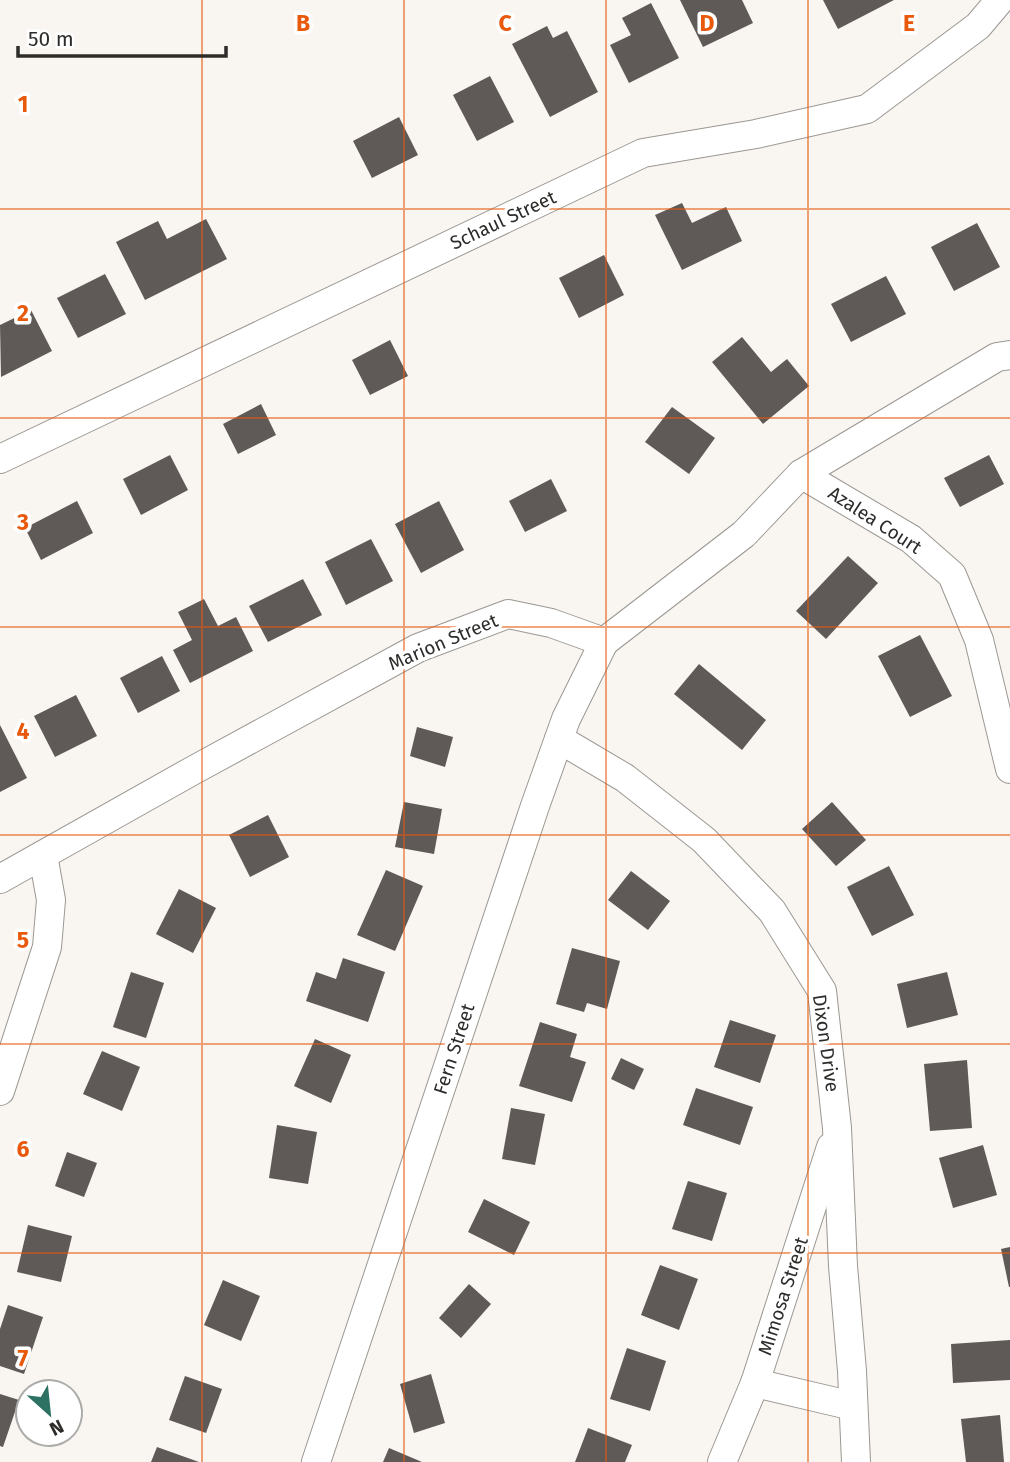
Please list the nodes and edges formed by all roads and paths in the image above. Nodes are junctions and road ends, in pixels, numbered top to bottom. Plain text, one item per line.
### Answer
1 (1000, 0) edge
2 (1010, 355) edge
3 (0, 459) edge
4 (801, 474) junction
5 (604, 642) junction
6 (559, 739) junction
7 (1010, 769) edge
8 (43, 855) junction
9 (0, 879) edge
10 (0, 1091) edge
11 (837, 1128) junction
12 (755, 1383) junction
13 (853, 1406) junction
14 (316, 1462) edge
15 (722, 1462) edge
16 (856, 1462) edge

1 - 3 street, Schaul Street
2 - 4 street
4 - 5 street
4 - 7 street, Azalea Court
5 - 6 street, Fern Street
5 - 8 street, Marion Street
6 - 11 street, Dixon Drive
6 - 14 street, Fern Street
8 - 9 street, Marion Street
8 - 10 street
11 - 12 street, Mimosa Street
11 - 13 street, Dixon Drive
12 - 13 street
12 - 15 street, Mimosa Street
13 - 16 street, Dixon Drive

